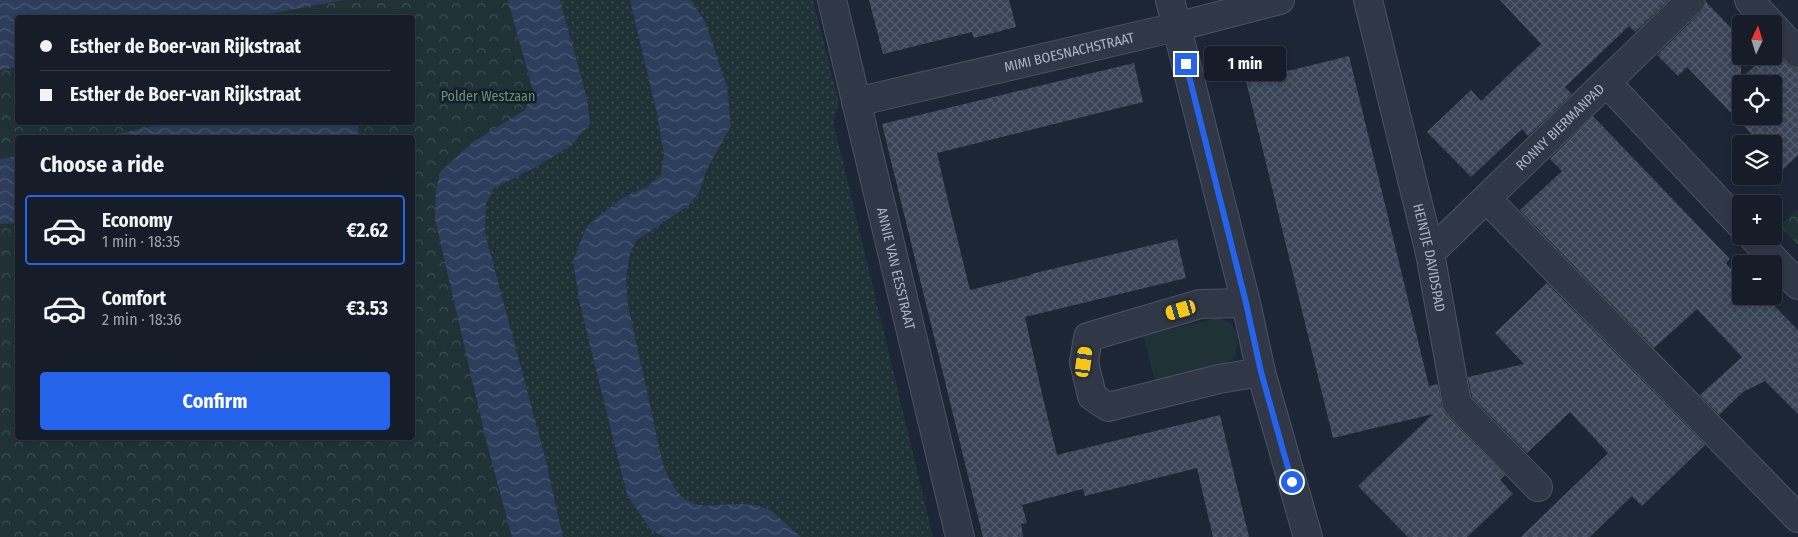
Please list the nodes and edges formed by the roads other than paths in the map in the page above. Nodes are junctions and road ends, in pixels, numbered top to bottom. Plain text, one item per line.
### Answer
1 (832, 0) edge
2 (1170, 0) edge
3 (1280, 0) edge
4 (1368, 0) edge
5 (1691, 0) edge
6 (1749, 0) edge
7 (1763, 15) edge
8 (1176, 27) junction
9 (1782, 36) edge
10 (1798, 53) edge
11 (1607, 83) junction
12 (856, 102) junction
13 (1487, 198) junction
14 (1732, 215) edge
15 (1760, 245) edge
16 (1430, 253) junction
17 (1798, 285) edge
18 (1246, 303) junction
19 (1261, 372) junction
20 (1538, 487) dead end
21 (1798, 518) edge
22 (960, 537) edge
23 (1308, 537) edge

1 - 12 street, ANNIE VAN EESSTRAAT
2 - 8 street
3 - 8 street, MIMI BOESNACHSTRAAT
4 - 16 street, HEINTJE DAVIDSPAD
5 - 11 street, RONNY BIERMANPAD
6 - 7 street
8 - 12 street, MIMI BOESNACHSTRAAT
8 - 18 street
9 - 10 street
11 - 13 street, RONNY BIERMANPAD
11 - 14 street
12 - 22 street, ANNIE VAN EESSTRAAT
13 - 16 street, RONNY BIERMANPAD
13 - 21 street
15 - 17 street
16 - 20 street, HEINTJE DAVIDSPAD
18 - 19 street
18 - 19 street
19 - 23 street

